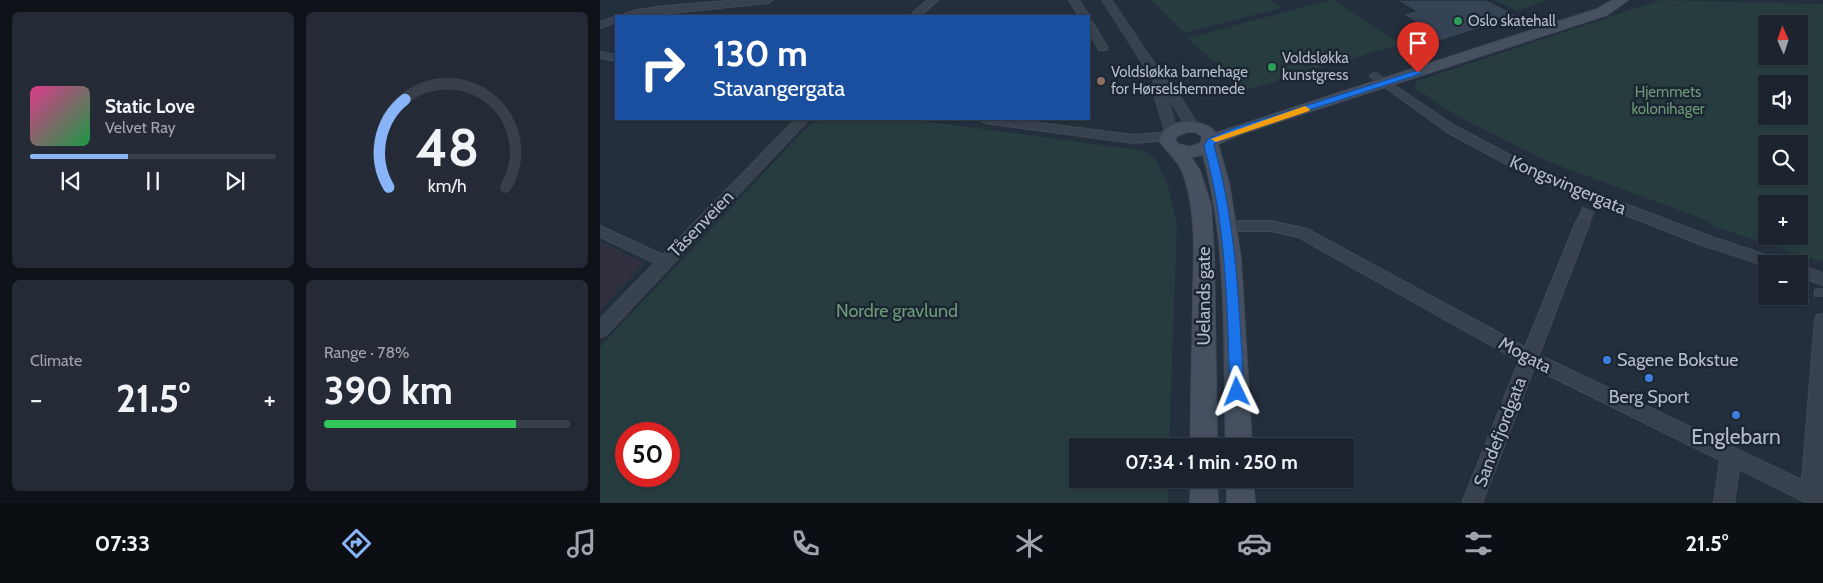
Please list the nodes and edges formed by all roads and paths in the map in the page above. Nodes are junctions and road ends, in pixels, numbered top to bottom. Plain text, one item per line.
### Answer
1 (768, 0) edge
2 (933, 0) edge
3 (1074, 0) edge
4 (1107, 0) edge
5 (1592, 0) edge
6 (1622, 0) edge
7 (632, 15) edge
8 (916, 15) edge
9 (1083, 15) edge
10 (615, 19) edge
11 (600, 25) edge
12 (1090, 26) edge
13 (1104, 48) dead end
14 (600, 55) edge
15 (615, 58) edge
16 (1381, 80) junction
17 (1160, 81) junction
18 (802, 120) edge
19 (992, 120) edge
20 (1204, 136) junction
21 (1172, 142) junction
22 (1583, 222) tunnel mouth
23 (1226, 226) junction
24 (600, 231) edge
25 (1758, 258) edge
26 (665, 262) junction
27 (1808, 274) edge
28 (1823, 280) edge
29 (1823, 320) edge
30 (600, 330) edge
31 (1529, 358) junction
32 (1204, 438) edge
33 (1239, 438) edge
34 (1731, 455) junction
35 (1204, 488) edge
36 (1240, 488) edge
37 (1817, 497) edge
38 (1204, 503) edge
39 (1241, 503) edge
40 (1472, 503) edge
41 (1724, 503) edge

1 - 7 street
2 - 8 street
3 - 9 street
4 - 17 street, Uelands gate
5 - 16 main road
6 - 16 main road
10 - 11 street
12 - 13 street
14 - 15 street
16 - 20 main road
16 - 25 street, Kongsvingergata
17 - 20 street, Uelands gate
17 - 21 street, Uelands gate
18 - 26 street, Tåsenveien
19 - 21 street
20 - 21 main road
20 - 21 main road
20 - 23 main road, Uelands gate
21 - 32 main road, Uelands gate
22 - 31 street, Sandefjordgata
23 - 31 street, Mogata
23 - 33 main road, Uelands gate
24 - 26 street
26 - 30 street, Tåsenveien
27 - 28 street
29 - 37 street
31 - 34 street, Mogata
31 - 40 street, Sandefjordgata
34 - 37 street, Mogata
34 - 41 street
35 - 38 main road
36 - 39 main road

